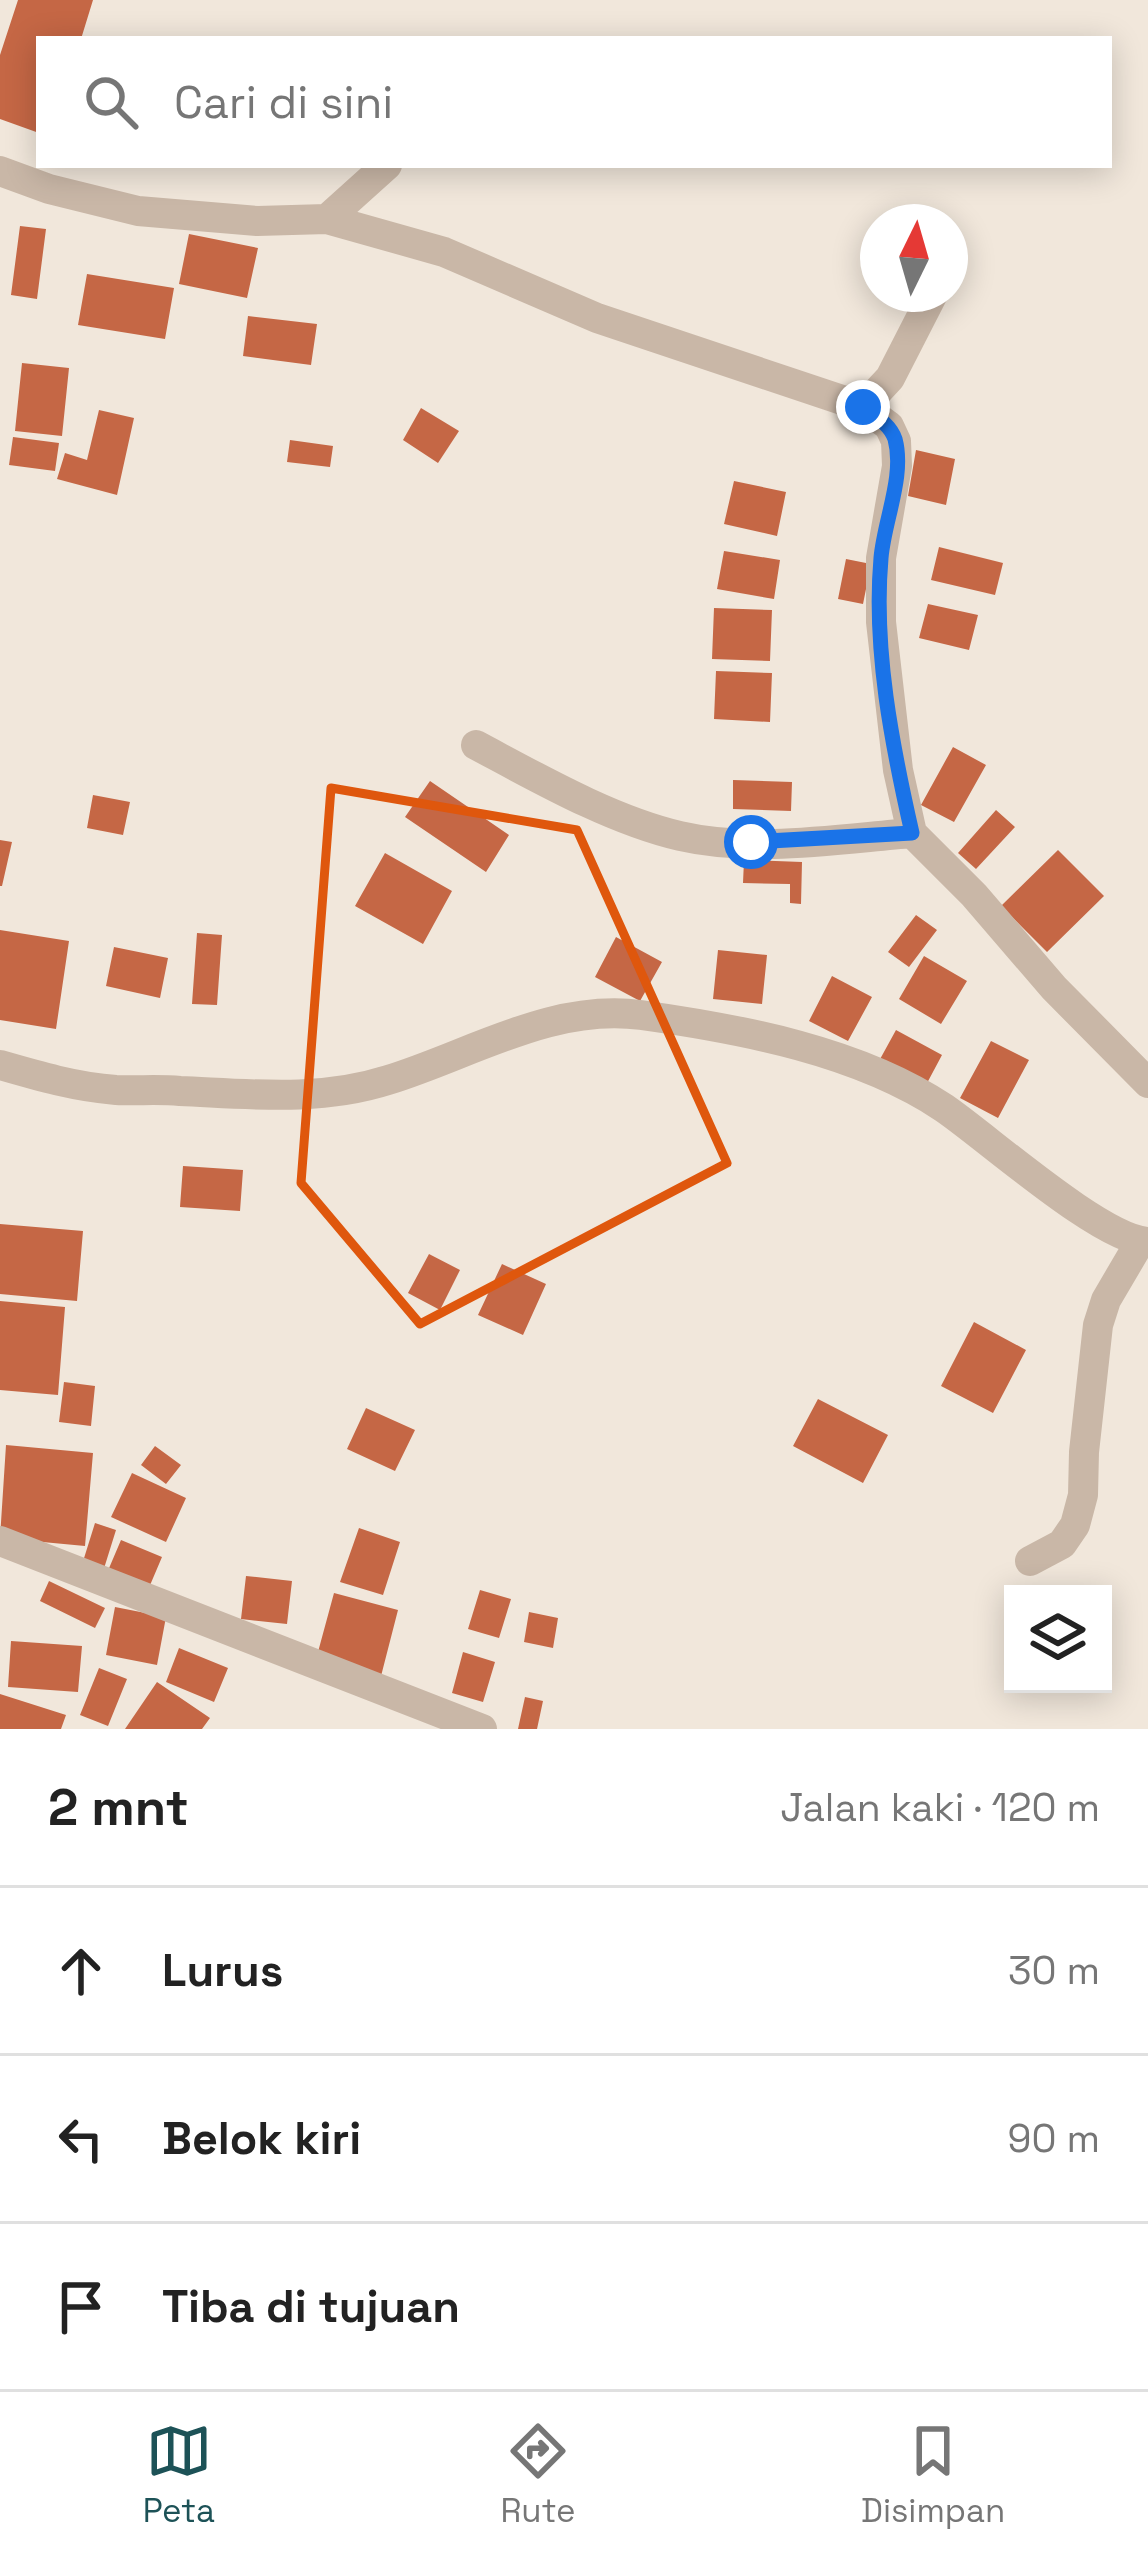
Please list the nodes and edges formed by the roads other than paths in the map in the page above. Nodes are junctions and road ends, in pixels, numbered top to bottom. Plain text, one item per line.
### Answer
1 (384, 168) edge
2 (0, 171) edge
3 (327, 219) junction
4 (925, 312) edge
5 (863, 407) junction
6 (476, 745) dead end
7 (912, 833) junction
8 (0, 1065) edge
9 (1148, 1083) edge
10 (1144, 1242) edge
11 (0, 1541) edge
12 (1030, 1561) dead end
13 (482, 1729) edge

1 - 3 street
2 - 3 street
3 - 5 street
4 - 5 street
5 - 7 street
6 - 7 street
7 - 9 street
8 - 10 street
10 - 12 street
11 - 13 street

